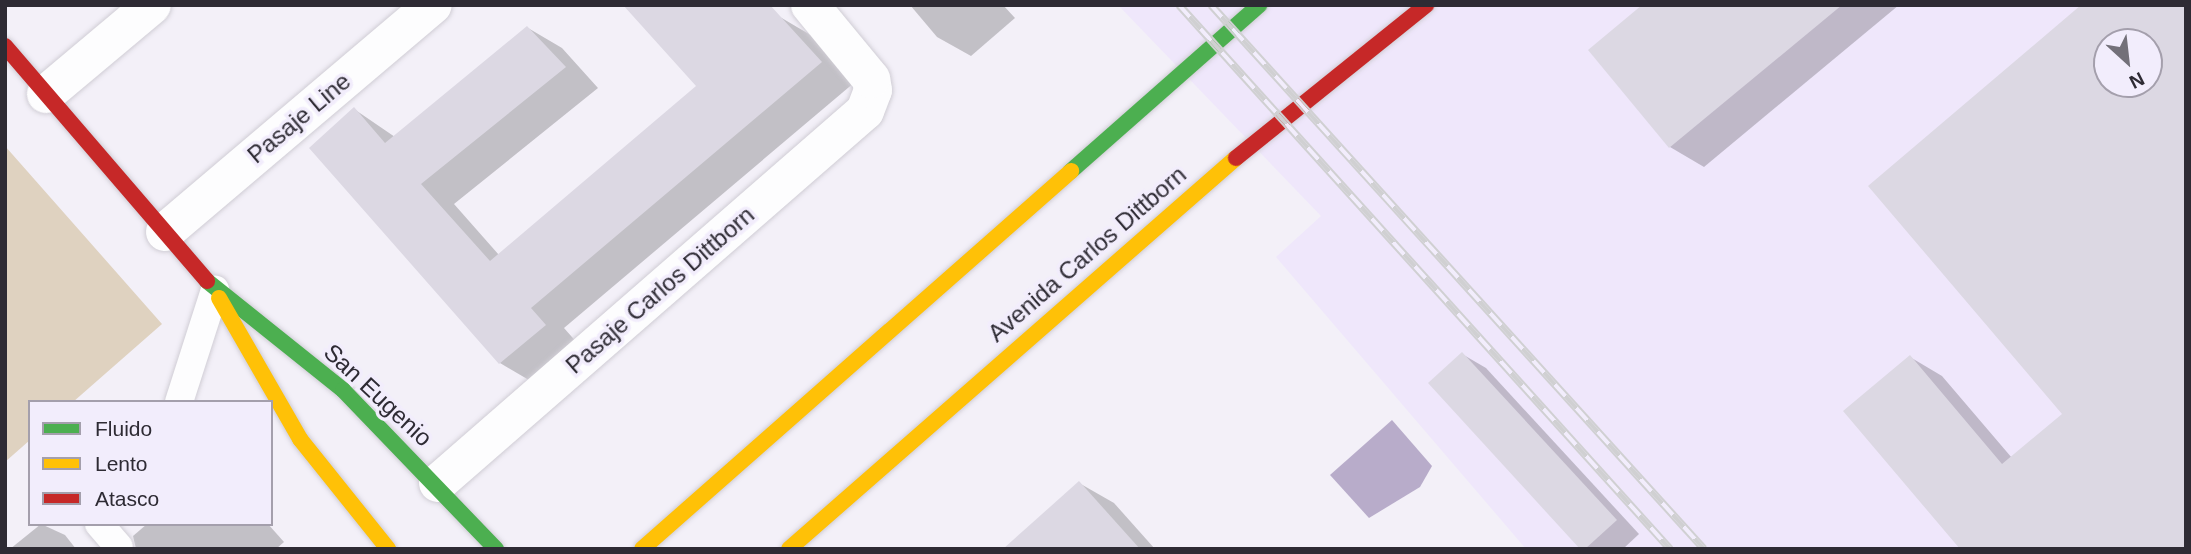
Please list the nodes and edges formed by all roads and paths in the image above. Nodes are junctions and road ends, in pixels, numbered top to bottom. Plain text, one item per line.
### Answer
1 (152, 5) edge
2 (433, 5) edge
3 (810, 5) edge
4 (1259, 5) edge
5 (1426, 5) edge
6 (5, 46) edge
7 (46, 93) junction
8 (165, 232) junction
9 (215, 290) junction
10 (180, 400) edge
11 (438, 483) junction
12 (101, 526) edge
13 (119, 547) dead end
14 (388, 549) edge
15 (496, 549) edge
16 (642, 549) edge
17 (789, 549) edge

1 - 7 street
2 - 8 street, Pasaje Line
3 - 11 street, Pasaje Carlos Dittborn
4 - 16 main road
5 - 17 main road, Avenida Carlos Dittborn
6 - 7 main road, San Eugenio
7 - 8 main road, San Eugenio
8 - 9 main road, San Eugenio
9 - 10 lane
9 - 11 main road, San Eugenio
9 - 14 main road, San Eugenio
11 - 15 main road, San Eugenio
12 - 13 lane

